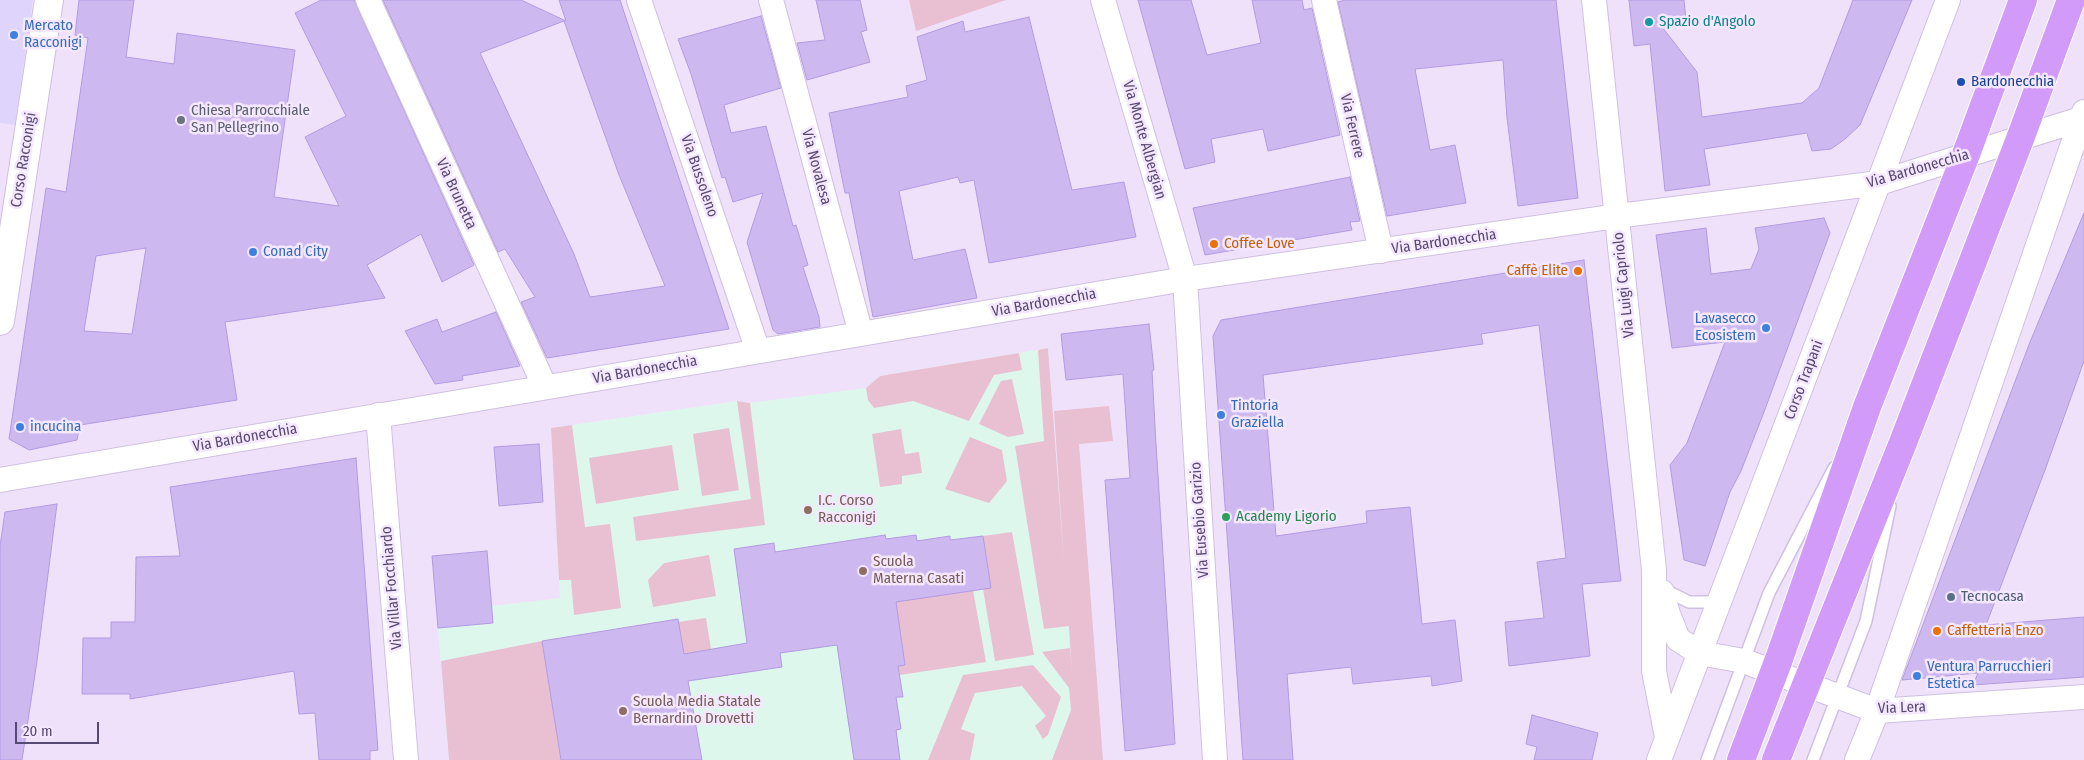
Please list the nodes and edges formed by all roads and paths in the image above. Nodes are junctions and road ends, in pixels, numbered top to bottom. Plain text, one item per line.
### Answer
1 (48, 0) edge
2 (368, 0) edge
3 (639, 0) edge
4 (772, 0) edge
5 (1103, 0) edge
6 (1324, 0) edge
7 (1594, 0) edge
8 (1948, 0) edge
9 (2023, 0) edge
10 (2071, 0) edge
11 (2083, 116) edge
12 (2020, 139) junction
13 (1965, 157) junction
14 (1879, 183) junction
15 (1617, 216) junction
16 (1381, 251) junction
17 (1185, 279) junction
18 (0, 321) edge
19 (861, 334) junction
20 (758, 351) junction
21 (545, 387) junction
22 (1867, 407) junction
23 (378, 415) junction
24 (1904, 440) junction
25 (0, 480) edge
26 (1658, 579) junction
27 (1718, 602) junction
28 (1699, 653) junction
29 (1744, 661) junction
30 (1774, 672) junction
31 (1805, 684) junction
32 (1837, 696) junction
33 (2084, 697) edge
34 (1877, 711) junction
35 (1667, 737) junction
36 (406, 760) edge
37 (1215, 760) edge
38 (1659, 760) edge
39 (1707, 760) edge
40 (1741, 760) edge
41 (1776, 760) edge
42 (1813, 760) edge
43 (1857, 760) edge

1 - 18 street, Corso Racconigi
2 - 21 street, Via Brunetta
3 - 20 street, Via Bussoleno
4 - 19 street, Via Novalesa
5 - 17 street, Via Monte Albergian
6 - 16 street, Via Ferrere
7 - 15 street, Via Luigi Capriolo
8 - 14 street, Corso Trapani
9 - 13 main road
10 - 12 main road
11 - 12 street, Via Bardonecchia
11 - 34 street
12 - 13 street, Via Bardonecchia
12 - 24 main road
13 - 14 street, Via Bardonecchia
13 - 22 main road
14 - 15 street, Via Bardonecchia
14 - 27 street, Corso Trapani
15 - 16 street, Via Bardonecchia
15 - 26 street, Via Luigi Capriolo
16 - 17 street, Via Bardonecchia
17 - 19 street, Via Bardonecchia
17 - 37 street, Via Eusebio Garizio
19 - 20 street, Via Bardonecchia
20 - 21 street, Via Bardonecchia
21 - 23 street, Via Bardonecchia
22 - 29 lane
22 - 30 main road
23 - 25 street, Via Bardonecchia
23 - 36 street, Via Villar Focchiardo
24 - 31 main road
24 - 32 lane
26 - 27 lane
26 - 28 street, Via Luigi Capriolo
26 - 35 street, Via Luigi Capriolo
27 - 28 street, Corso Trapani
28 - 29 street, Via Lera
28 - 35 street, Corso Trapani
29 - 30 street, Via Lera
29 - 39 lane
30 - 31 street, Via Lera
30 - 40 main road
31 - 32 street, Via Lera
31 - 41 main road
32 - 34 street, Via Lera
32 - 42 lane
33 - 34 street, Via Lera
34 - 43 street
35 - 38 street, Corso Trapani

